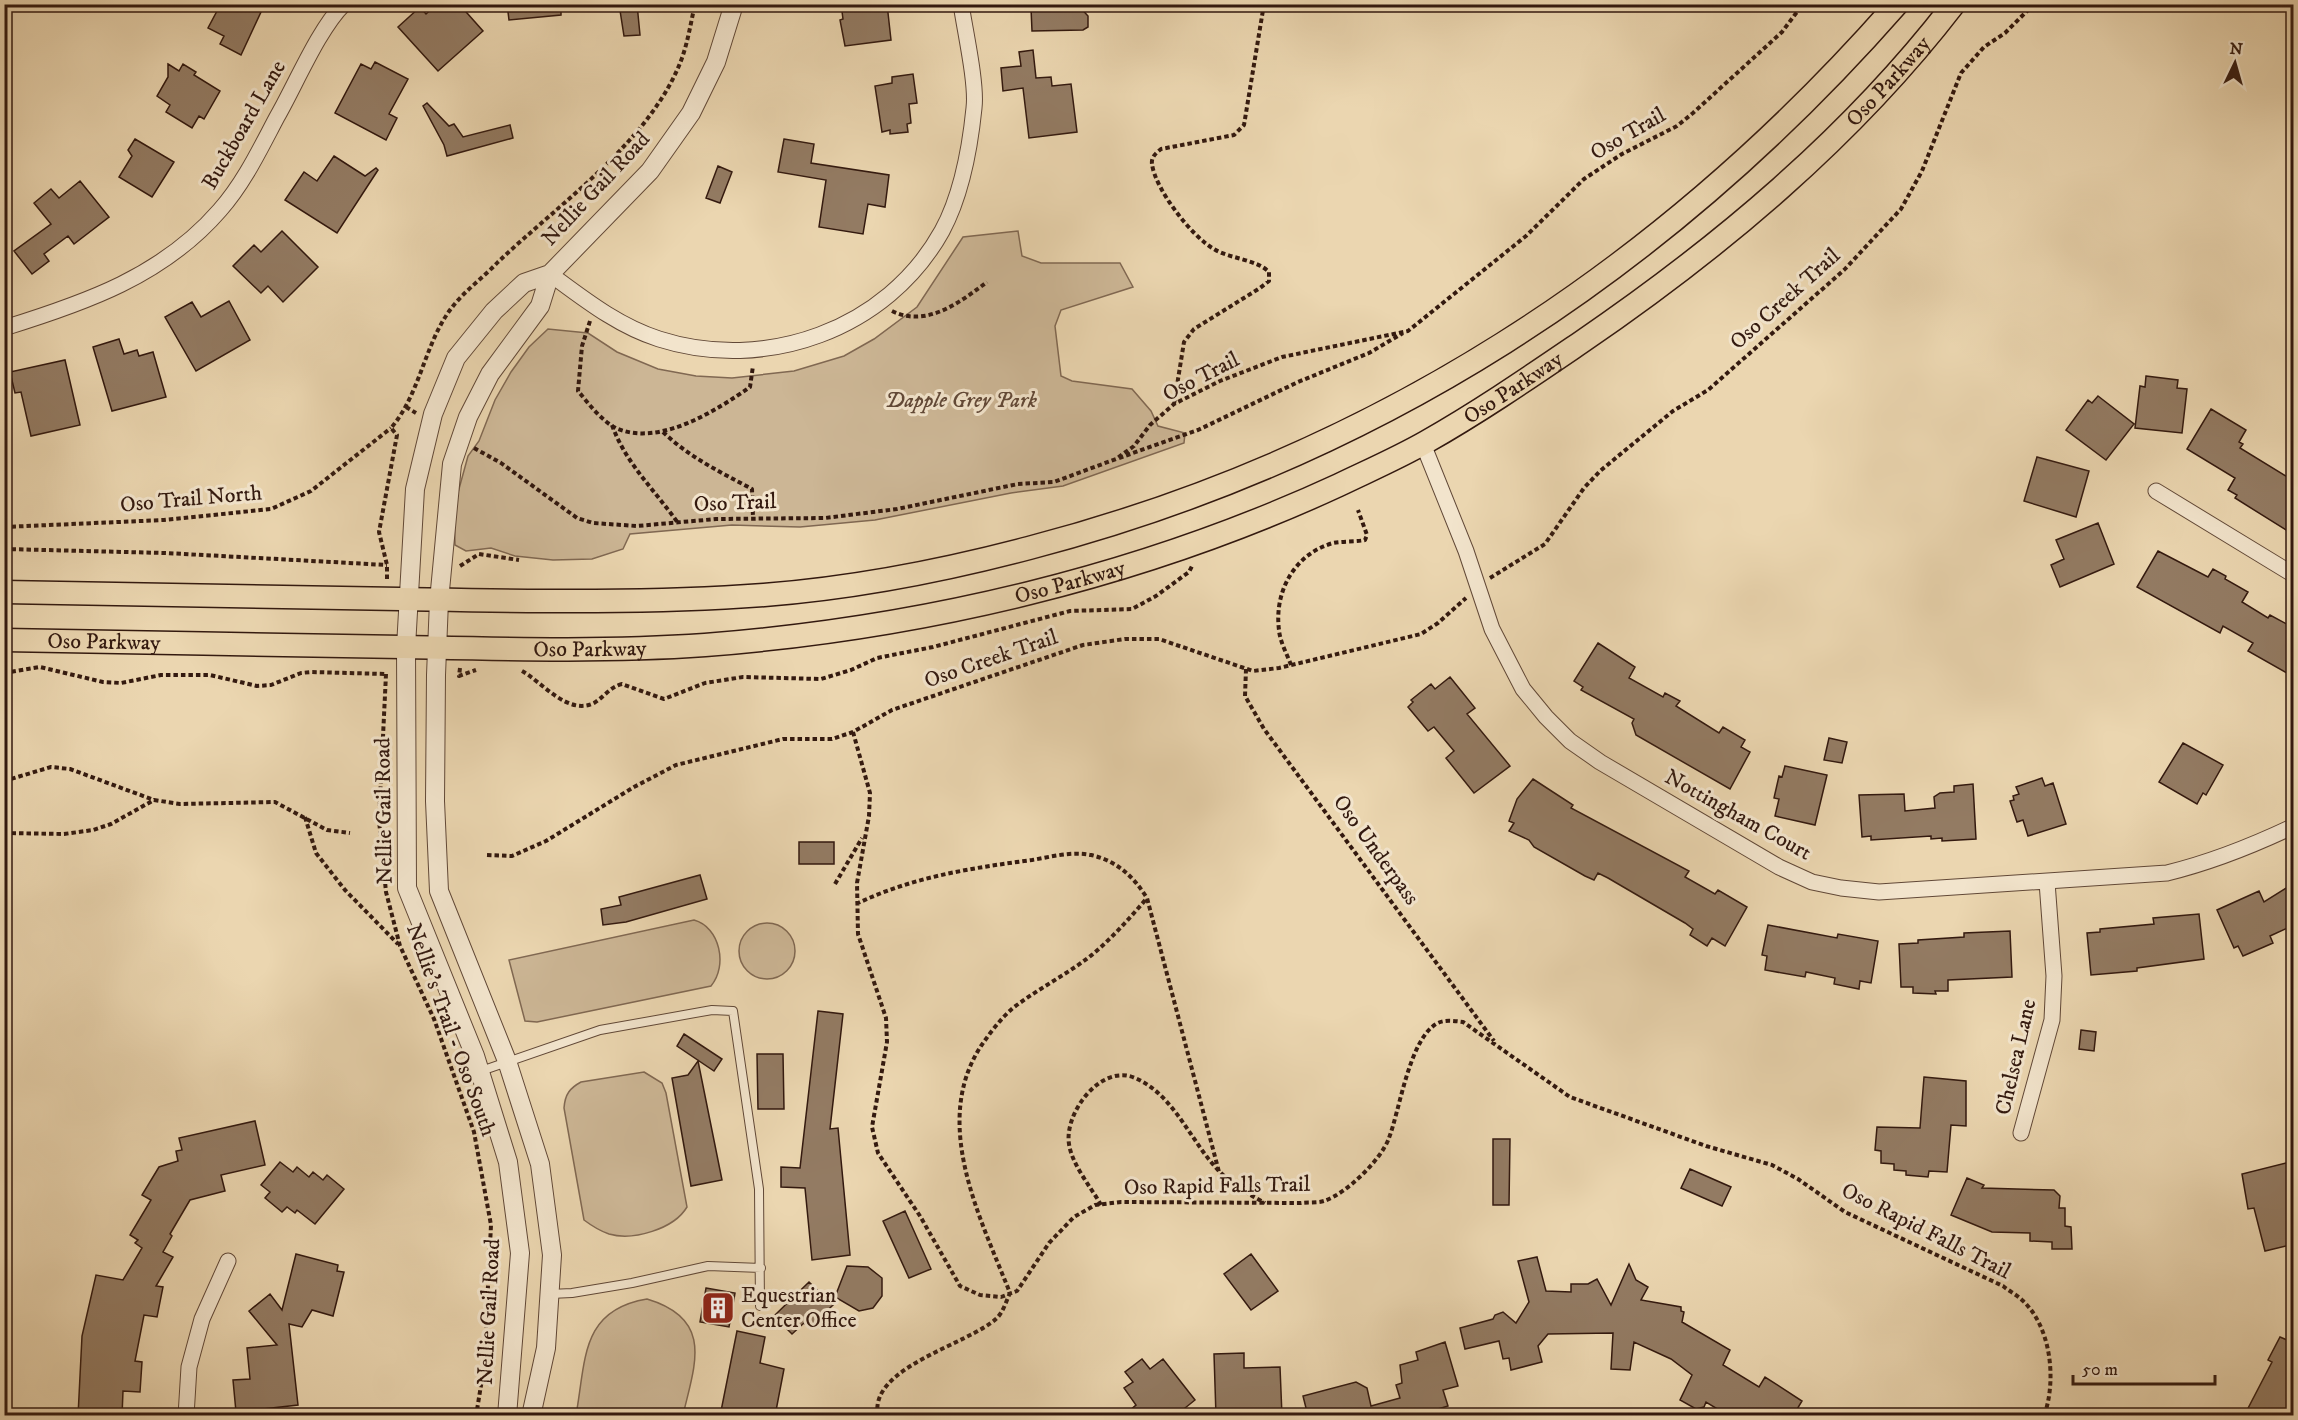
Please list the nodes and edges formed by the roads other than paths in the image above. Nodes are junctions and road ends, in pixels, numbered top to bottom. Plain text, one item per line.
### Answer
1 (344, 4) edge
2 (734, 4) edge
3 (962, 4) edge
4 (1897, 4) edge
5 (1954, 4) edge
6 (550, 274) junction
7 (4, 328) edge
8 (1423, 444) junction
9 (2156, 491) dead end
10 (2294, 575) edge
11 (4, 592) edge
12 (408, 599) junction
13 (439, 601) junction
14 (4, 640) edge
15 (406, 647) junction
16 (437, 648) junction
17 (2294, 826) edge
18 (2047, 882) junction
19 (507, 1061) junction
20 (480, 1072) junction
21 (2021, 1133) dead end
22 (228, 1261) dead end
23 (761, 1268) junction
24 (550, 1294) junction
25 (760, 1306) dead end
26 (186, 1416) edge
27 (507, 1416) edge
28 (531, 1416) edge

1 - 7 street, Buckboard Lane
2 - 6 street, Nellie Gail Road
3 - 6 street
4 - 13 main road, Oso Parkway
5 - 8 main road, Oso Parkway
6 - 12 street, Nellie Gail Road
6 - 13 street, Nellie Gail Road
8 - 16 main road, Oso Parkway
8 - 18 street, Nottingham Court
9 - 10 street
11 - 12 main road, Oso Parkway
12 - 13 main road, Oso Parkway
12 - 15 street, Nellie Gail Road
13 - 16 street, Nellie Gail Road
14 - 15 main road, Oso Parkway
15 - 16 main road, Oso Parkway
15 - 20 street, Nellie Gail Road
16 - 19 street, Nellie Gail Road
17 - 18 street, Nottingham Court
18 - 21 street, Chelsea Lane
19 - 20 lane
19 - 23 lane
19 - 24 street, Nellie Gail Road
20 - 27 street, Nellie Gail Road
22 - 26 street
23 - 24 lane
23 - 25 lane
24 - 28 street, Nellie Gail Road

